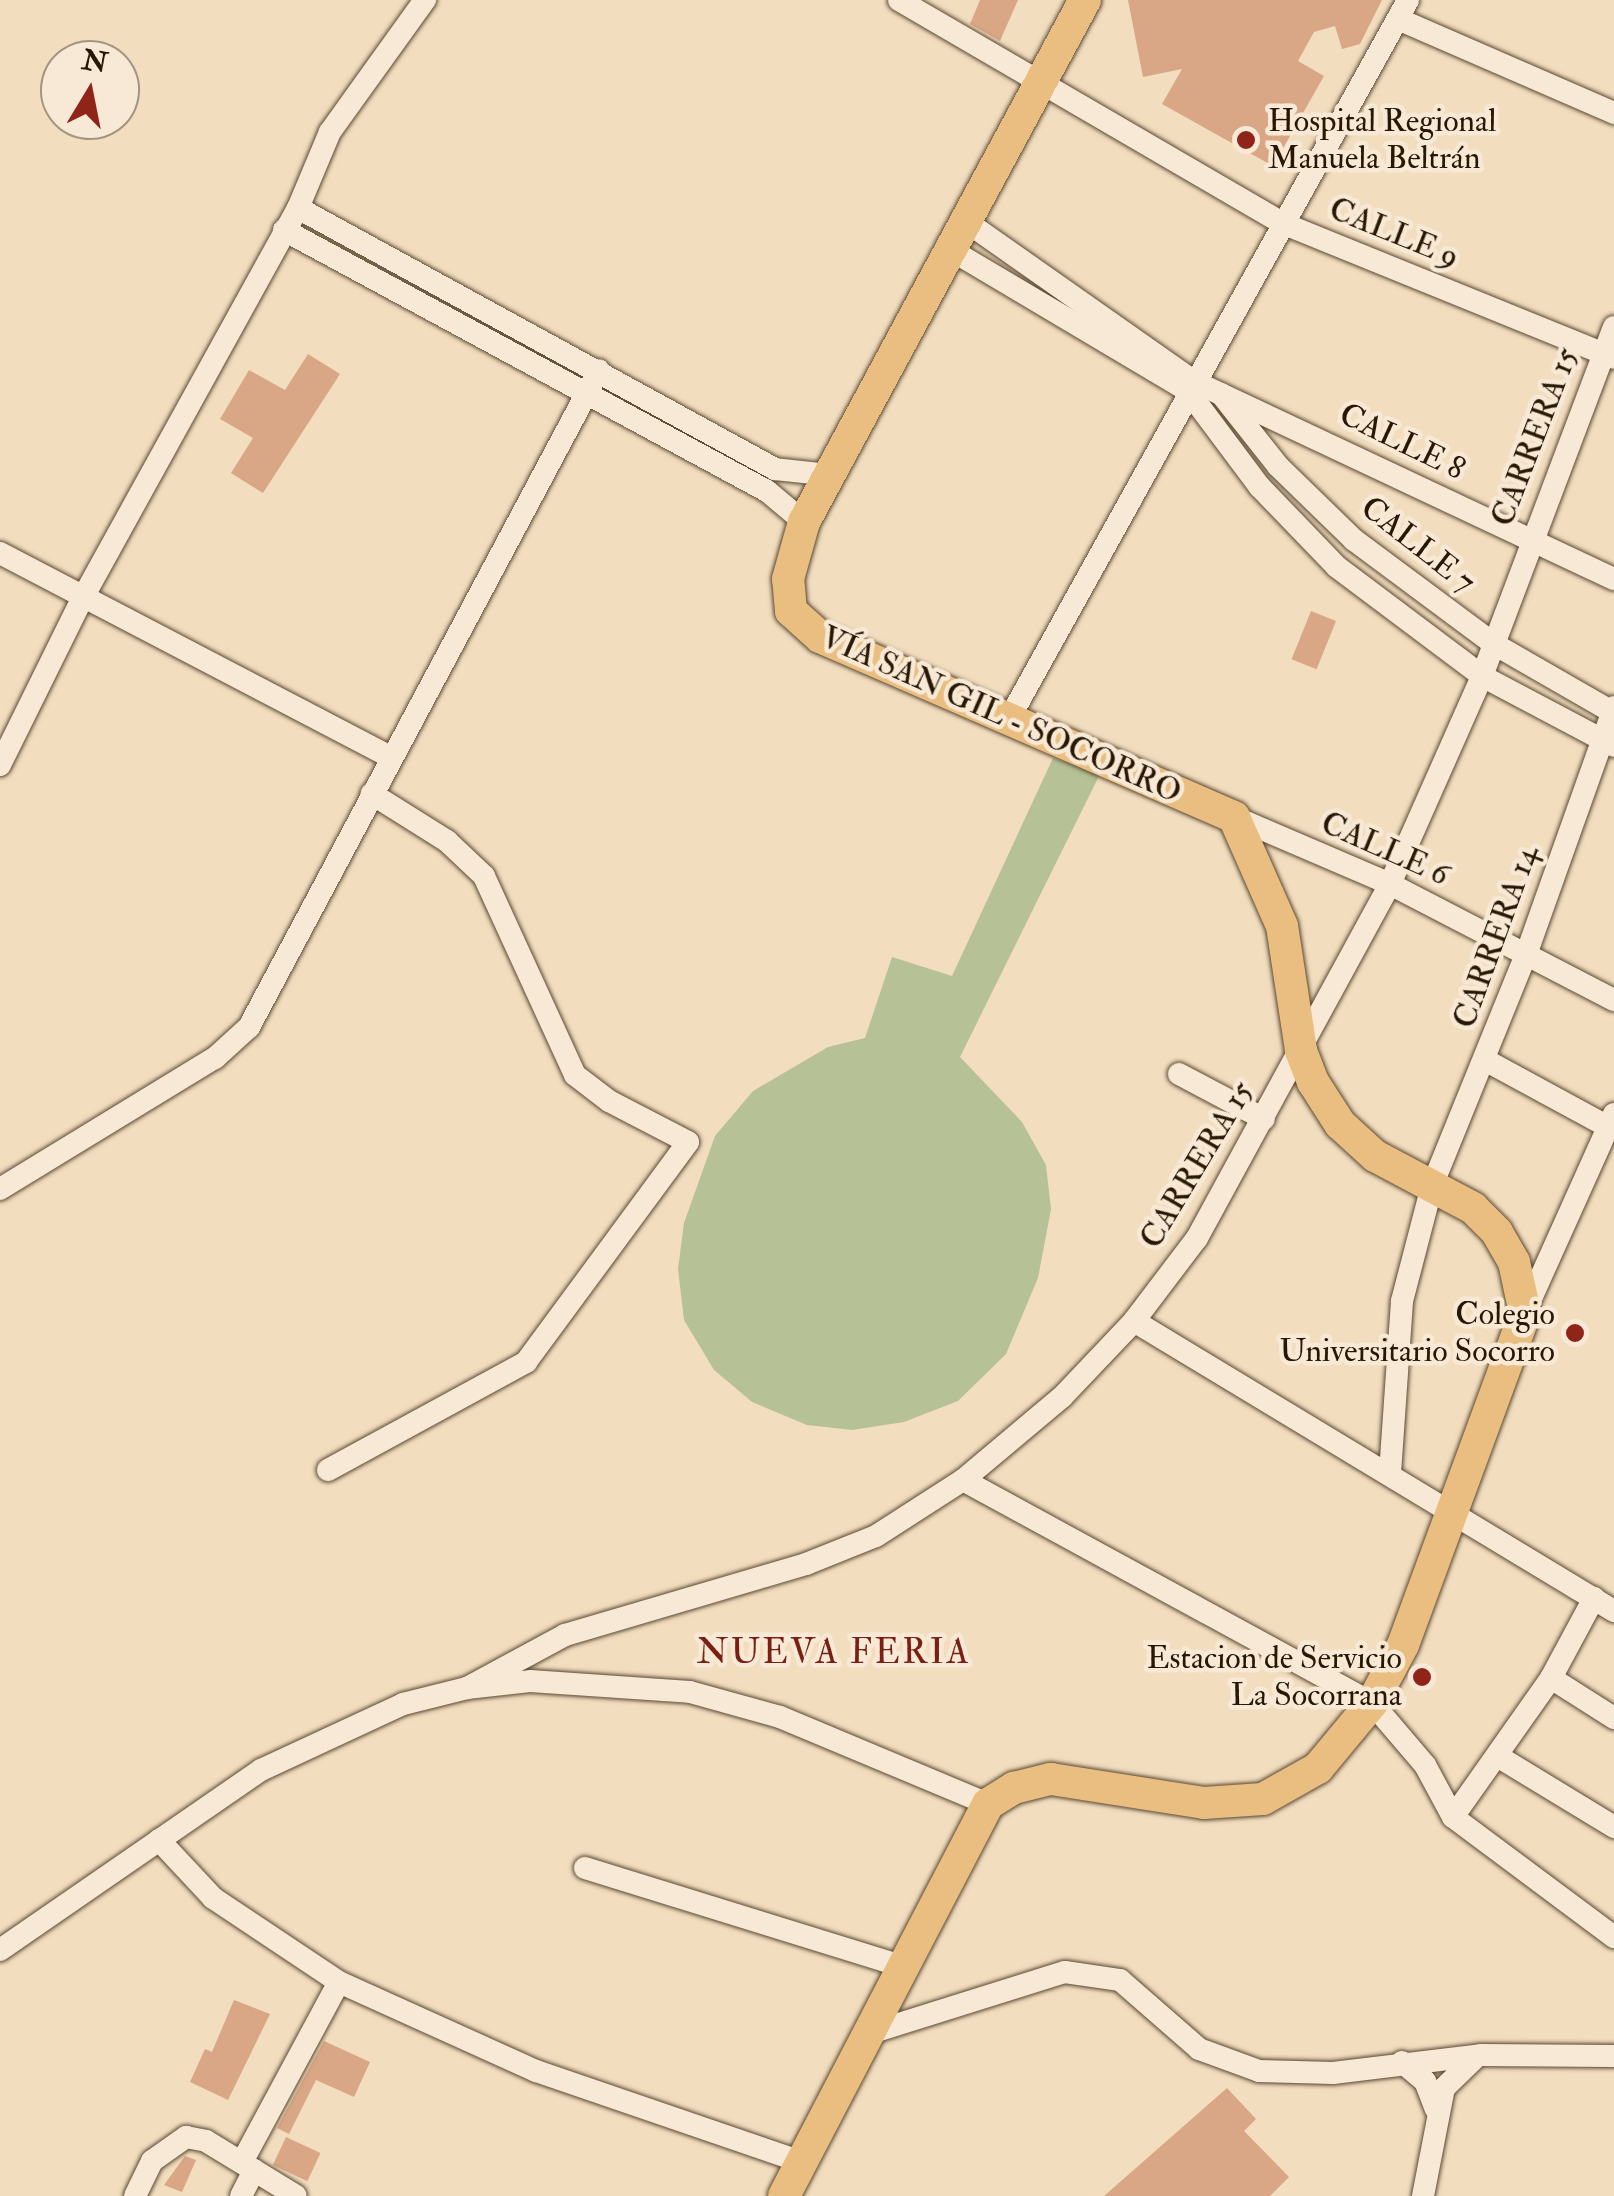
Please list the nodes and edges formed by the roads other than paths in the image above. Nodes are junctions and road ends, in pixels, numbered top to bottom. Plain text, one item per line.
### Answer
1 (425, 0) edge
2 (899, 0) edge
3 (1085, 0) edge
4 (1403, 10) edge
5 (1041, 82) junction
6 (1614, 113) edge
7 (298, 208) junction
8 (1282, 223) junction
9 (284, 230) junction
10 (959, 236) junction
11 (1614, 327) edge
12 (1608, 356) edge
13 (599, 370) junction
14 (1200, 387) junction
15 (587, 393) junction
16 (830, 474) junction
17 (804, 522) junction
18 (1354, 540) junction
19 (1529, 540) junction
20 (0, 554) edge
21 (1337, 567) junction
22 (1614, 579) edge
23 (81, 601) junction
24 (1494, 644) junction
25 (1482, 676) junction
26 (1613, 710) edge
27 (1009, 719) junction
28 (1609, 742) edge
29 (390, 757) junction
30 (0, 765) edge
31 (372, 794) junction
32 (1234, 816) junction
33 (1390, 884) junction
34 (1527, 952) junction
35 (1614, 1000) edge
36 (1301, 1050) junction
37 (1486, 1060) junction
38 (1179, 1074) dead end
39 (1264, 1119) junction
40 (1612, 1123) edge
41 (1432, 1186) junction
42 (0, 1189) edge
43 (1524, 1313) junction
44 (1134, 1321) junction
45 (328, 1470) dead end
46 (1390, 1473) junction
47 (963, 1480) junction
48 (1450, 1510) junction
49 (1604, 1604) edge
50 (1551, 1678) junction
51 (467, 1688) junction
52 (1372, 1703) junction
53 (1614, 1718) edge
54 (1499, 1757) junction
55 (988, 1804) junction
56 (1454, 1817) junction
57 (1614, 1826) edge
58 (159, 1840) junction
59 (585, 1868) dead end
60 (1614, 1937) edge
61 (0, 1950) edge
62 (902, 1966) junction
63 (340, 1982) junction
64 (868, 2034) junction
65 (1480, 2055) junction
66 (1614, 2056) edge
67 (1402, 2062) junction
68 (1436, 2109) junction
69 (802, 2162) junction
70 (248, 2166) junction
71 (134, 2196) edge
72 (241, 2196) edge
73 (296, 2196) edge
74 (784, 2196) edge
75 (1423, 2196) edge

1 - 7 street
2 - 5 street, CALLE 9
3 - 5 highway, VÍA SAN GIL - SOCORRO
4 - 6 street
4 - 8 street
5 - 8 street, CALLE 9
5 - 10 highway, VÍA SAN GIL - SOCORRO
7 - 9 street
7 - 13 street
8 - 12 street, CALLE 9
8 - 14 street
9 - 15 street
9 - 23 street
10 - 14 street
10 - 14 street
10 - 16 highway, VÍA SAN GIL - SOCORRO
11 - 12 street, CARRERA 15
12 - 19 street, CARRERA 15
13 - 15 street
13 - 16 street
14 - 18 street, CALLE 7
14 - 19 street, CALLE 8
14 - 21 street
14 - 27 street
15 - 17 street
15 - 29 street
16 - 17 highway, VÍA SAN GIL - SOCORRO
17 - 27 highway, VÍA SAN GIL - SOCORRO
18 - 21 street
18 - 24 street, CALLE 7
19 - 22 street, CALLE 8
19 - 24 street, CARRERA 15
20 - 23 street
21 - 25 street
23 - 29 street
23 - 30 street
24 - 25 street, CARRERA 15
24 - 26 street, CALLE 7
25 - 28 street
25 - 33 street, CARRERA 15
26 - 28 street, CARRERA 14
27 - 32 highway, VÍA SAN GIL - SOCORRO
28 - 34 street, CARRERA 14
29 - 31 street
31 - 42 street
31 - 45 street
32 - 33 street, CALLE 6
32 - 36 highway
33 - 34 street, CALLE 6
33 - 36 street, CARRERA 15
34 - 35 street, CALLE 6
34 - 37 street, CARRERA 14
36 - 39 street, CARRERA 15
36 - 41 highway
37 - 40 street
37 - 41 street, CARRERA 14
38 - 39 street
39 - 44 street, CARRERA 15
40 - 43 street
41 - 43 highway
41 - 46 street, CARRERA 14
43 - 48 highway
44 - 46 street
44 - 47 street, CARRERA 15
46 - 48 street
47 - 51 street, CARRERA 15
47 - 52 street
48 - 49 street
48 - 52 highway
49 - 50 street
50 - 53 street
50 - 54 street
51 - 55 street
51 - 58 street
52 - 55 highway
52 - 56 street
54 - 56 street
54 - 57 street
55 - 62 highway
56 - 60 street
58 - 61 street
58 - 63 street
59 - 62 street
62 - 64 highway
63 - 69 street
63 - 70 street
64 - 67 street
64 - 69 highway
65 - 66 street
65 - 67 street
65 - 68 street
67 - 68 street
68 - 75 street
69 - 74 highway
70 - 71 street
70 - 72 street
70 - 73 street

